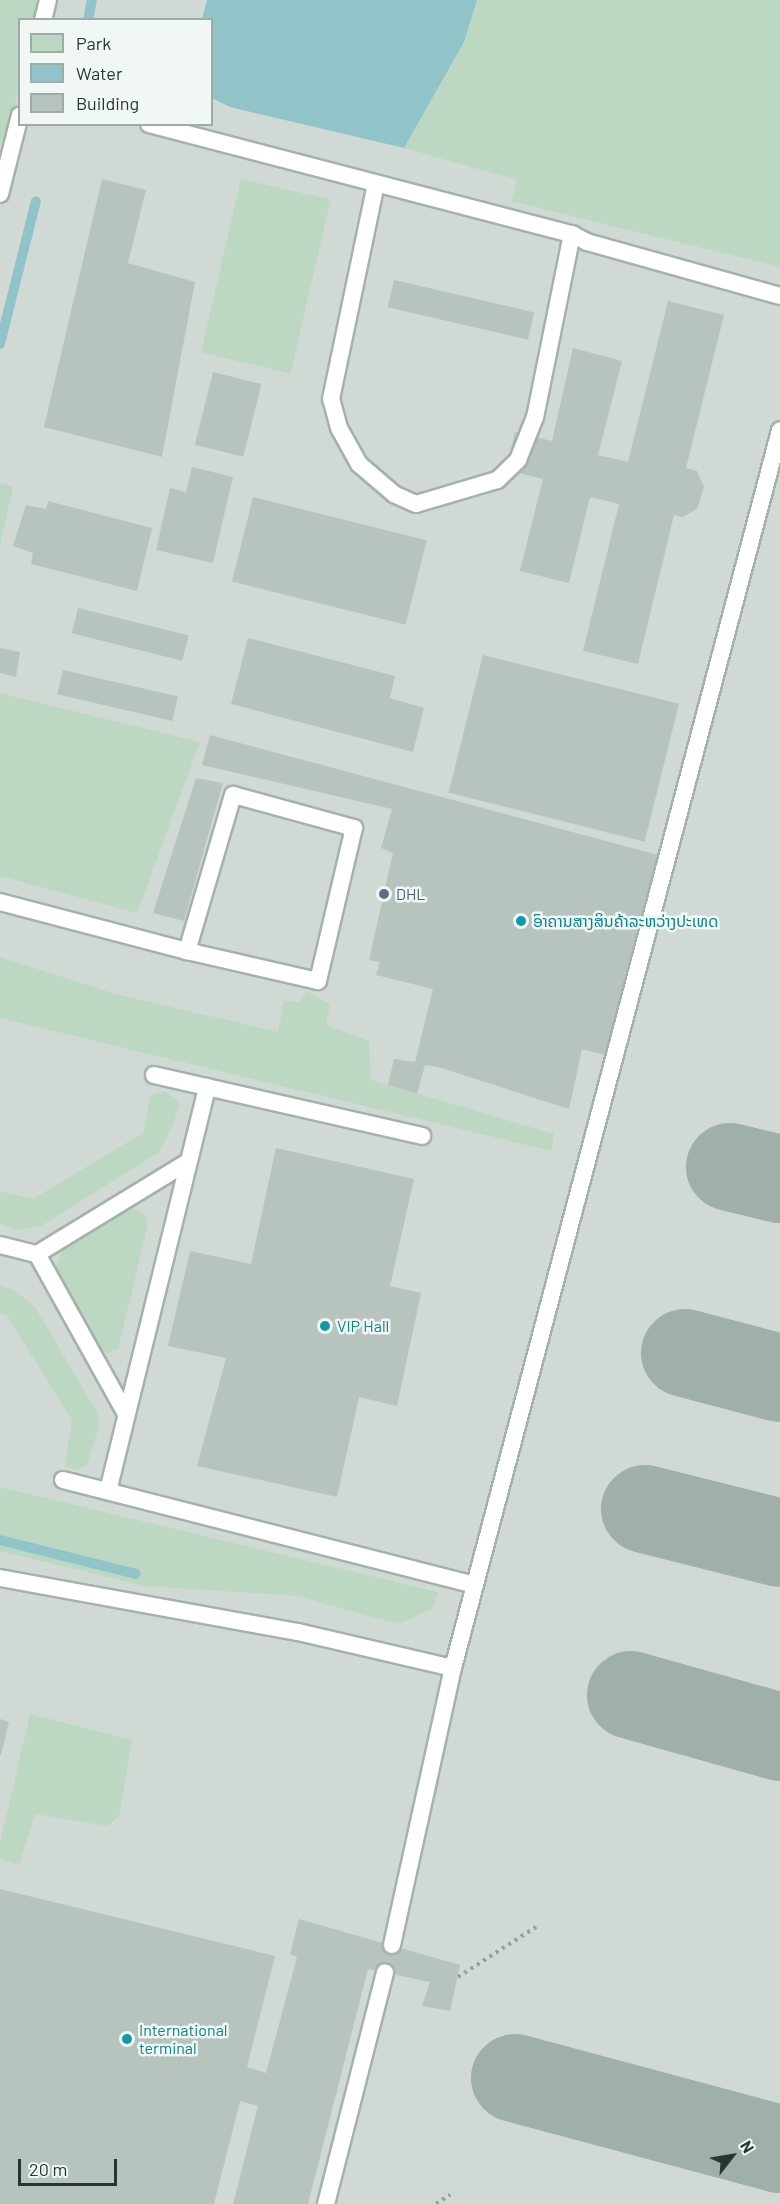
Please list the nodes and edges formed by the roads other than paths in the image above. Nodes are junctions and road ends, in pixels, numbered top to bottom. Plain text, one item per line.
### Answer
1 (48, 0) edge
2 (44, 18) edge
3 (18, 123) edge
4 (157, 126) edge
5 (376, 184) junction
6 (0, 194) edge
7 (572, 234) junction
8 (780, 296) edge
9 (780, 430) edge
10 (0, 902) edge
11 (187, 951) junction
12 (154, 1075) dead end
13 (207, 1087) junction
14 (422, 1136) dead end
15 (189, 1162) junction
16 (0, 1245) edge
17 (37, 1254) junction
18 (126, 1414) junction
19 (63, 1480) dead end
20 (108, 1491) junction
21 (0, 1578) edge
22 (475, 1585) junction
23 (453, 1668) junction
24 (392, 1945) dead end
25 (385, 1972) dead end
26 (326, 2204) edge

1 - 2 lane
3 - 6 lane
4 - 5 lane
5 - 7 lane
5 - 7 lane
7 - 8 lane
9 - 22 lane
10 - 11 lane
11 - 11 lane
12 - 13 lane
13 - 14 lane
13 - 15 lane
15 - 17 lane
15 - 18 lane
16 - 17 lane
17 - 18 lane
18 - 20 lane
19 - 20 lane
20 - 22 lane
21 - 23 lane
22 - 23 lane
23 - 24 lane
25 - 26 lane

